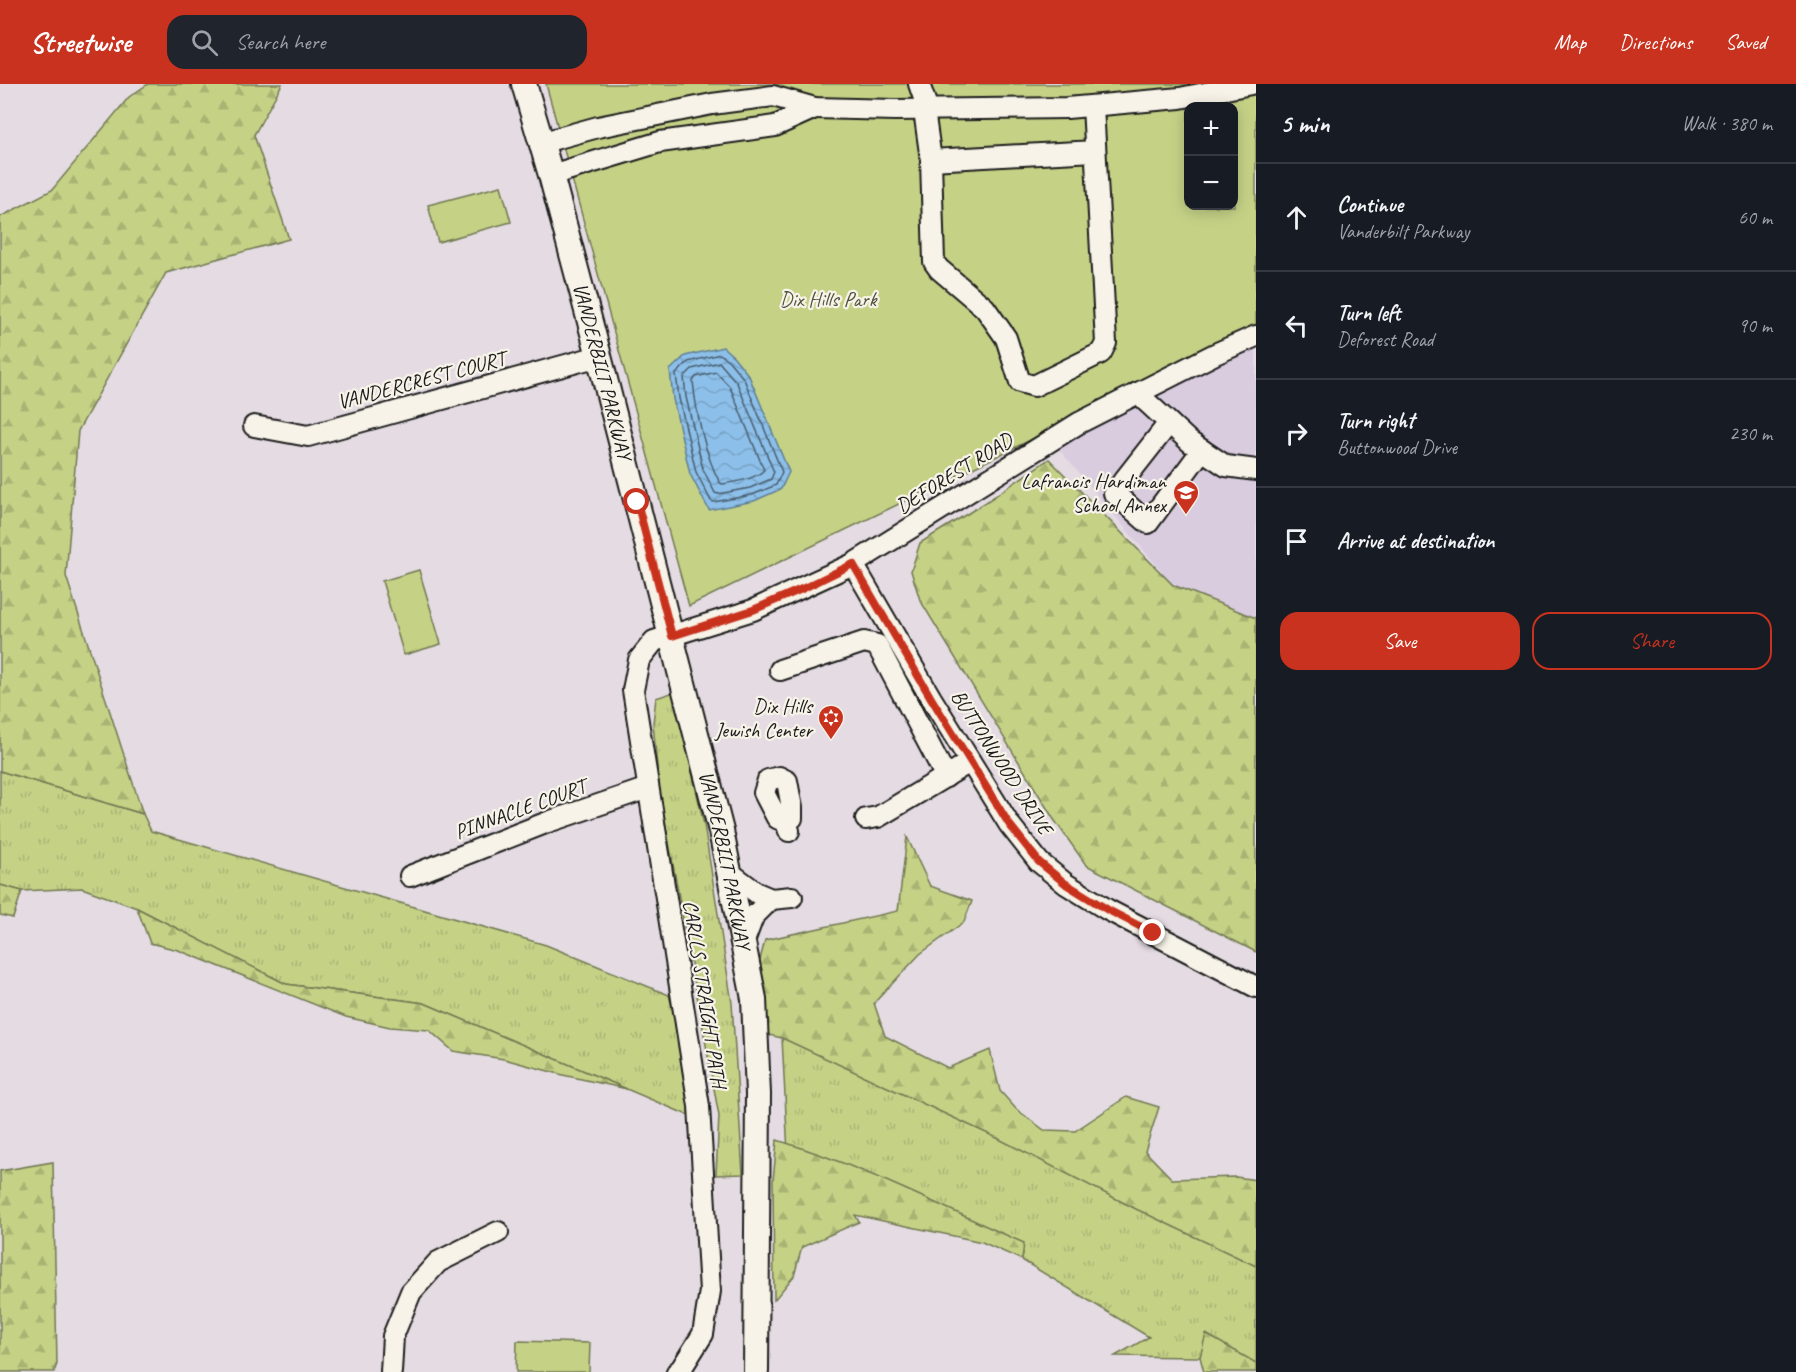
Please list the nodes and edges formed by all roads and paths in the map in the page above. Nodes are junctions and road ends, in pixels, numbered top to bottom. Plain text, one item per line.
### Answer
1 (524, 84) edge
2 (800, 84) edge
3 (919, 84) edge
4 (1251, 84) edge
5 (1093, 105) junction
6 (808, 106) junction
7 (925, 107) junction
8 (540, 143) junction
9 (1095, 151) junction
10 (931, 160) junction
11 (551, 175) junction
12 (1256, 336) edge
13 (599, 356) junction
14 (1137, 393) junction
15 (1169, 423) junction
16 (254, 426) dead end
17 (1202, 450) junction
18 (1256, 470) edge
19 (853, 564) junction
20 (672, 636) junction
21 (780, 670) dead end
22 (970, 762) junction
23 (946, 777) junction
24 (648, 788) junction
25 (866, 819) dead end
26 (729, 872) junction
27 (410, 876) dead end
28 (792, 897) dead end
29 (771, 899) junction
30 (743, 944) junction
31 (1256, 987) edge
32 (498, 1232) dead end
33 (391, 1372) edge
34 (677, 1372) edge
35 (756, 1372) edge

1 - 8 main road, VANDERBILT PARKWAY
2 - 6 street
3 - 7 street
4 - 5 street
5 - 7 street
5 - 9 street
6 - 7 street
6 - 8 street
6 - 11 street
7 - 10 street
8 - 11 main road, VANDERBILT PARKWAY
9 - 10 street
9 - 10 street
11 - 13 main road, VANDERBILT PARKWAY
12 - 14 street, DEFOREST ROAD
13 - 16 street, VANDERCREST COURT
13 - 20 main road, VANDERBILT PARKWAY
14 - 15 street
14 - 19 street, DEFOREST ROAD
15 - 17 street
15 - 17 street
17 - 18 street
19 - 20 street, DEFOREST ROAD
19 - 22 street, BUTTONWOOD DRIVE
20 - 24 street, CARLLS STRAIGHT PATH
20 - 26 main road, VANDERBILT PARKWAY
21 - 23 street
22 - 23 street
22 - 31 street, BUTTONWOOD DRIVE
23 - 25 street
24 - 27 street, PINNACLE COURT
24 - 34 street, CARLLS STRAIGHT PATH
26 - 29 street
26 - 30 main road, VANDERBILT PARKWAY
28 - 29 street
29 - 30 street
30 - 35 main road, VANDERBILT PARKWAY
32 - 33 street

